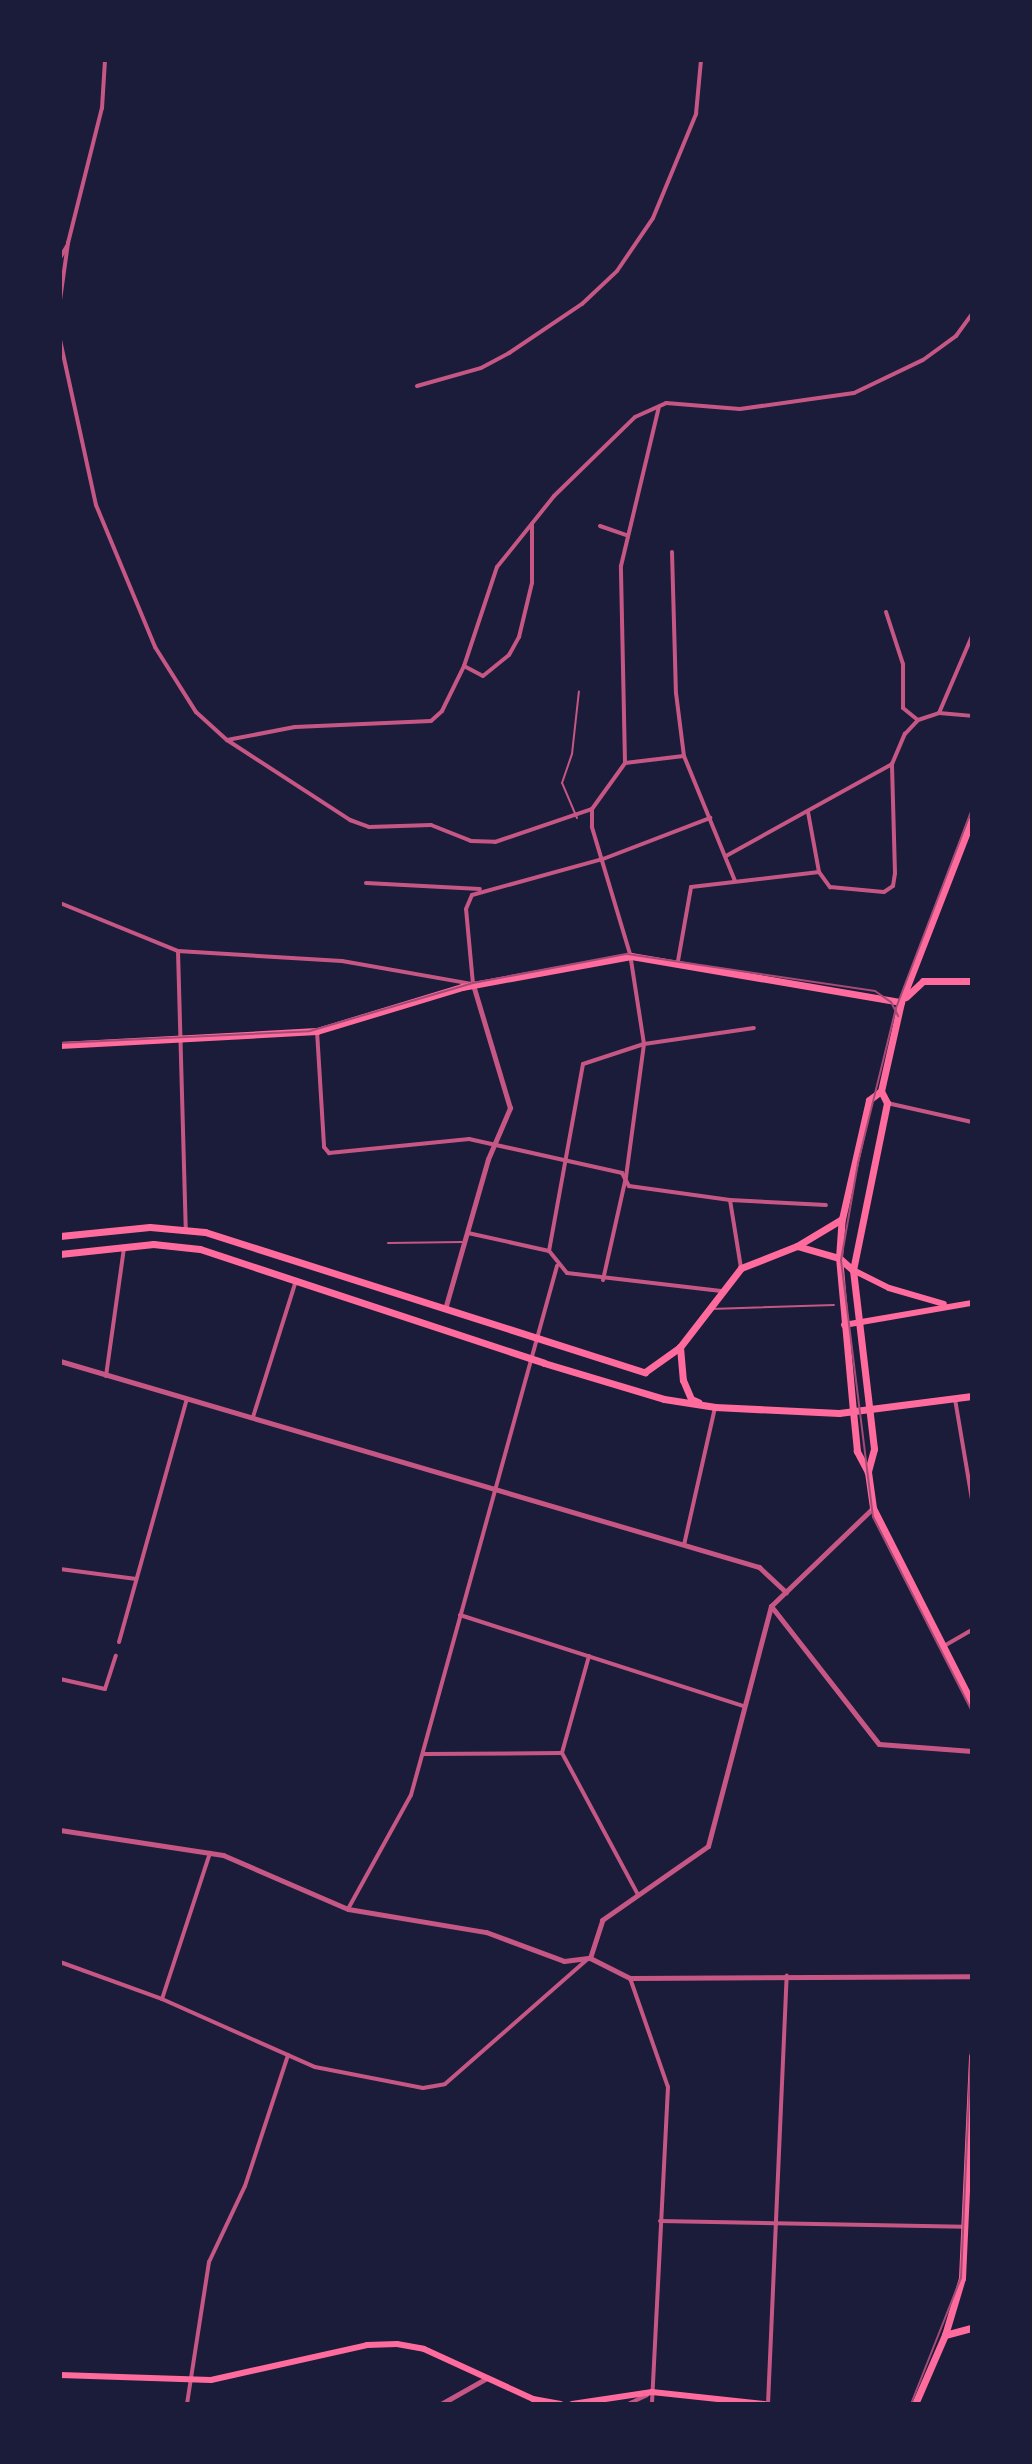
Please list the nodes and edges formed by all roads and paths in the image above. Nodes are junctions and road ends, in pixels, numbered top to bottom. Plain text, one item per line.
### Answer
1 (105, 60) edge
2 (701, 60) edge
3 (68, 243) junction
4 (60, 258) edge
5 (60, 300) edge
6 (972, 314) edge
7 (60, 340) edge
8 (417, 386) dead end
9 (659, 405) junction
10 (532, 524) junction
11 (600, 526) dead end
12 (626, 535) junction
13 (672, 552) dead end
14 (886, 612) dead end
15 (972, 636) edge
16 (464, 666) junction
17 (579, 691) dead end
18 (939, 713) junction
19 (972, 716) edge
20 (918, 720) junction
21 (227, 740) junction
22 (684, 756) junction
23 (625, 763) junction
24 (892, 764) junction
25 (592, 809) junction
26 (808, 812) junction
27 (577, 818) junction
28 (710, 818) junction
29 (972, 819) edge
30 (726, 856) junction
31 (603, 859) junction
32 (819, 872) junction
33 (735, 881) junction
34 (366, 883) dead end
35 (482, 889) junction
36 (60, 903) edge
37 (178, 951) junction
38 (631, 956) junction
39 (678, 961) junction
40 (434, 977) junction
41 (972, 982) edge
42 (473, 984) junction
43 (438, 995) junction
44 (901, 1002) junction
45 (754, 1028) dead end
46 (317, 1031) junction
47 (179, 1038) junction
48 (644, 1044) junction
49 (60, 1045) edge
50 (881, 1091) junction
51 (887, 1103) junction
52 (972, 1122) edge
53 (494, 1144) junction
54 (569, 1161) junction
55 (626, 1177) junction
56 (730, 1200) junction
57 (826, 1205) dead end
58 (842, 1219) junction
59 (186, 1229) junction
60 (468, 1233) junction
61 (60, 1236) edge
62 (465, 1242) junction
63 (388, 1243) dead end
64 (125, 1246) junction
65 (797, 1246) junction
66 (549, 1251) junction
67 (60, 1254) edge
68 (839, 1258) junction
69 (557, 1266) junction
70 (741, 1268) junction
71 (853, 1270) junction
72 (297, 1279) junction
73 (603, 1280) junction
74 (721, 1291) junction
75 (972, 1303) edge
76 (834, 1305) dead end
77 (948, 1305) junction
78 (445, 1309) junction
79 (708, 1309) junction
80 (859, 1322) junction
81 (844, 1325) junction
82 (535, 1341) junction
83 (680, 1347) junction
84 (531, 1358) junction
85 (60, 1361) edge
86 (106, 1376) junction
87 (972, 1396) edge
88 (955, 1398) junction
89 (187, 1399) junction
90 (715, 1407) junction
91 (869, 1410) junction
92 (853, 1411) junction
93 (253, 1417) junction
94 (868, 1472) junction
95 (496, 1489) junction
96 (972, 1499) edge
97 (873, 1508) junction
98 (684, 1545) junction
99 (60, 1569) edge
100 (136, 1579) junction
101 (786, 1592) junction
102 (771, 1606) junction
103 (460, 1615) junction
104 (972, 1630) edge
105 (119, 1642) dead end
106 (944, 1646) junction
107 (116, 1656) dead end
108 (589, 1656) junction
109 (60, 1679) edge
110 (972, 1703) edge
111 (743, 1706) junction
112 (972, 1751) edge
113 (562, 1753) junction
114 (424, 1754) junction
115 (60, 1830) edge
116 (210, 1852) junction
117 (639, 1896) junction
118 (348, 1909) junction
119 (590, 1958) junction
120 (60, 1962) edge
121 (787, 1975) junction
122 (972, 1976) edge
123 (630, 1978) junction
124 (162, 1999) junction
125 (288, 2055) junction
126 (972, 2056) edge
127 (660, 2221) junction
128 (776, 2224) junction
129 (964, 2227) junction
130 (972, 2328) edge
131 (945, 2335) junction
132 (60, 2375) edge
133 (487, 2378) junction
134 (187, 2381) junction
135 (652, 2392) junction
136 (187, 2404) edge
137 (441, 2404) edge
138 (561, 2404) edge
139 (572, 2404) edge
140 (628, 2404) edge
141 (652, 2404) edge
142 (766, 2404) edge
143 (915, 2404) edge

1 - 3 street
2 - 8 street
3 - 4 street
3 - 5 street
6 - 9 street
7 - 21 street
9 - 10 street
9 - 12 street
10 - 16 street
10 - 16 street
11 - 12 street
12 - 23 street
13 - 22 street
14 - 20 street
15 - 18 street
16 - 21 street
17 - 27 lane
18 - 19 street
18 - 20 street
20 - 24 street
21 - 27 street
22 - 23 street
22 - 28 street
23 - 25 street
24 - 26 street
24 - 32 street
25 - 27 street
25 - 31 street
26 - 30 street
26 - 32 street
28 - 30 street
28 - 31 street
29 - 44 main road
30 - 33 street
31 - 35 street
31 - 38 street
32 - 33 street
33 - 39 street
34 - 35 street
35 - 42 street
36 - 37 street
37 - 40 street
37 - 47 street
38 - 39 main road
38 - 42 main road
38 - 48 street
39 - 44 main road
40 - 42 street
40 - 43 street
41 - 44 main road
42 - 43 main road
42 - 53 street
43 - 46 main road
44 - 50 main road
45 - 48 street
46 - 47 main road
46 - 53 street
47 - 49 main road
47 - 59 street
48 - 54 street
48 - 55 street
50 - 51 main road
50 - 58 main road
51 - 52 street
51 - 71 main road
53 - 54 street
53 - 60 street
54 - 55 street
54 - 66 street
55 - 56 street
55 - 73 street
56 - 57 street
56 - 70 street
58 - 65 main road
58 - 68 main road
59 - 61 main road
59 - 78 main road
60 - 62 street
60 - 66 street
62 - 63 lane
62 - 78 street
64 - 67 main road
64 - 72 main road
64 - 86 street
65 - 68 main road
65 - 70 main road
66 - 69 street
68 - 71 main road
68 - 81 main road
69 - 73 street
69 - 82 street
70 - 74 main road
71 - 77 main road
71 - 80 main road
72 - 84 main road
72 - 93 street
73 - 74 street
74 - 79 main road
75 - 77 main road
76 - 79 lane
77 - 80 main road
78 - 82 main road
79 - 83 main road
80 - 81 main road
80 - 91 main road
81 - 92 main road
82 - 83 main road
82 - 84 street
83 - 90 main road
84 - 90 main road
84 - 95 street
85 - 86 street
86 - 89 street
87 - 88 main road
88 - 91 main road
88 - 96 street
89 - 93 street
89 - 100 street
90 - 92 main road
90 - 98 street
91 - 92 main road
91 - 94 main road
92 - 94 main road
93 - 95 street
94 - 97 main road
95 - 98 street
95 - 103 street
97 - 101 street
97 - 106 main road
98 - 101 street
99 - 100 street
100 - 105 street
101 - 102 street
102 - 111 street
102 - 112 street
103 - 108 street
103 - 114 street
104 - 106 street
106 - 110 main road
107 - 109 street
108 - 111 street
108 - 113 street
111 - 117 street
113 - 114 street
113 - 117 street
114 - 118 street
115 - 116 street
116 - 118 street
116 - 124 street
117 - 119 street
118 - 119 street
119 - 123 street
119 - 125 street
120 - 124 street
121 - 122 street
121 - 123 street
121 - 128 street
123 - 127 street
124 - 125 street
125 - 134 street
126 - 129 main road
127 - 128 street
127 - 135 street
128 - 129 street
128 - 142 street
129 - 131 main road
130 - 131 main road
131 - 143 main road
132 - 134 main road
133 - 134 main road
133 - 137 street
133 - 138 main road
134 - 136 street
135 - 139 main road
135 - 140 street
135 - 141 street
135 - 142 main road

